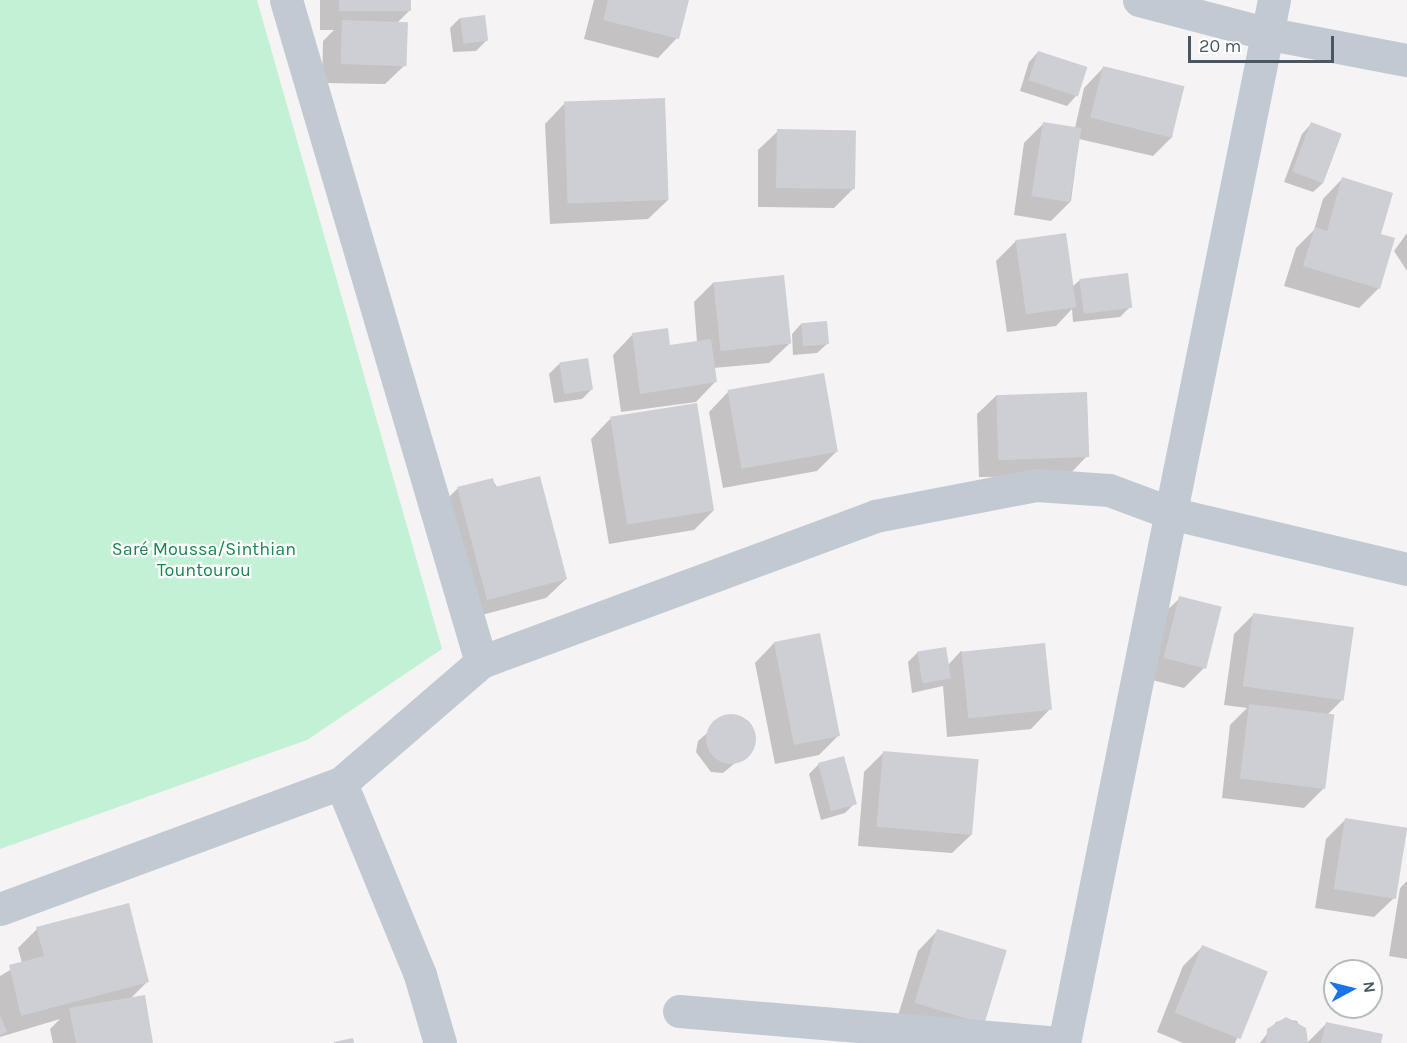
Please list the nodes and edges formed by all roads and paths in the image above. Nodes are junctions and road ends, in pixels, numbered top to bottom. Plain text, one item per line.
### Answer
1 (286, 0) edge
2 (1139, 0) edge
3 (1274, 0) edge
4 (1265, 33) junction
5 (1407, 60) edge
6 (1174, 514) junction
7 (1407, 569) edge
8 (481, 662) junction
9 (341, 783) junction
10 (0, 909) edge
11 (679, 1011) dead end
12 (440, 1043) edge
13 (1064, 1043) edge

1 - 8 street
2 - 4 street
3 - 4 street
4 - 5 street
4 - 6 street
6 - 7 street
6 - 8 street
6 - 13 street
8 - 9 street
9 - 10 street
9 - 12 street
11 - 13 street

